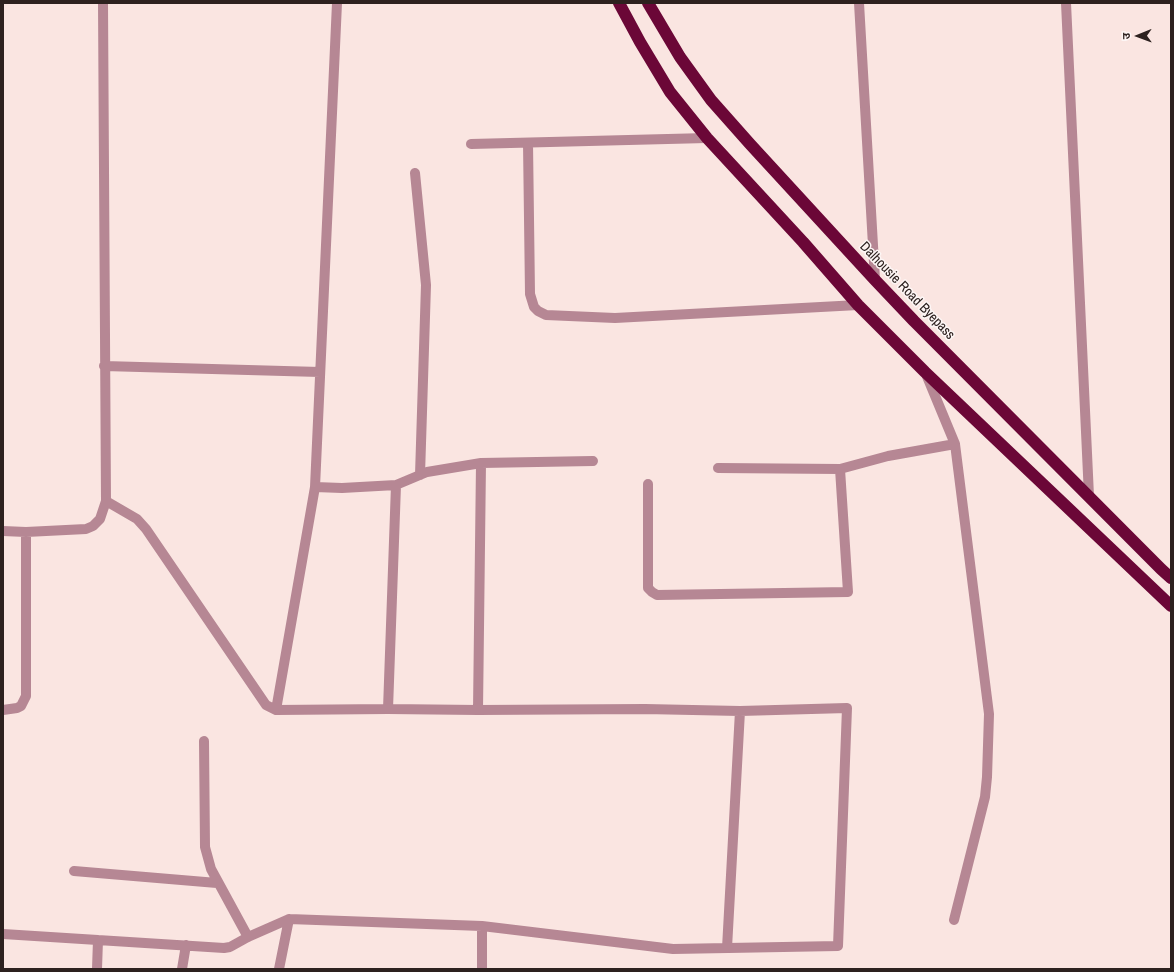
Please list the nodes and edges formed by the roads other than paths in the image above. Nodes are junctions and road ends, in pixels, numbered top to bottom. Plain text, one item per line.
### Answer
1 (103, 3) edge
2 (337, 3) edge
3 (619, 3) edge
4 (648, 3) edge
5 (858, 3) edge
6 (1066, 3) edge
7 (707, 138) junction
8 (528, 143) junction
9 (471, 144) dead end
10 (415, 173) dead end
11 (875, 280) junction
12 (858, 305) junction
13 (104, 366) junction
14 (320, 372) junction
15 (925, 372) junction
16 (955, 444) junction
17 (593, 461) dead end
18 (480, 463) junction
19 (718, 468) dead end
20 (840, 469) junction
21 (420, 475) junction
22 (648, 484) dead end
23 (396, 485) junction
24 (315, 487) junction
25 (1089, 496) junction
26 (106, 501) junction
27 (3, 531) edge
28 (26, 532) junction
29 (1166, 571) edge
30 (1171, 578) edge
31 (1171, 606) edge
32 (388, 709) junction
33 (3, 710) edge
34 (276, 710) junction
35 (478, 710) junction
36 (740, 711) junction
37 (204, 741) dead end
38 (74, 871) dead end
39 (217, 883) junction
40 (289, 919) junction
41 (954, 920) dead end
42 (482, 926) junction
43 (3, 934) edge
44 (248, 937) junction
45 (98, 940) junction
46 (186, 945) junction
47 (727, 948) junction
48 (96, 969) edge
49 (182, 969) edge
50 (280, 969) edge
51 (482, 969) edge

1 - 13 street
2 - 14 street
3 - 7 highway
4 - 11 highway, Dalhousie Road Byepass
5 - 11 street
6 - 25 street
7 - 8 street
7 - 12 highway
8 - 9 street
8 - 12 street
10 - 21 street
11 - 25 highway, Dalhousie Road Byepass
12 - 15 highway
13 - 14 street
13 - 26 street
14 - 24 street
15 - 16 street
15 - 31 highway
16 - 20 street
16 - 41 street
17 - 18 street
18 - 21 street
18 - 35 street
19 - 20 street
20 - 22 street
21 - 23 street
23 - 24 street
23 - 32 street
24 - 34 street
25 - 29 highway, Dalhousie Road Byepass
26 - 28 street
26 - 34 street
27 - 28 street
28 - 33 street
29 - 30 highway, Dalhousie Road Byepass
32 - 34 street
32 - 35 street
35 - 36 street
36 - 47 street
36 - 47 street
37 - 39 street
38 - 39 street
39 - 44 street
40 - 42 street
40 - 44 street
40 - 50 street
42 - 47 street
42 - 51 street
43 - 45 street
44 - 46 street
45 - 46 street
45 - 48 street
46 - 49 street

